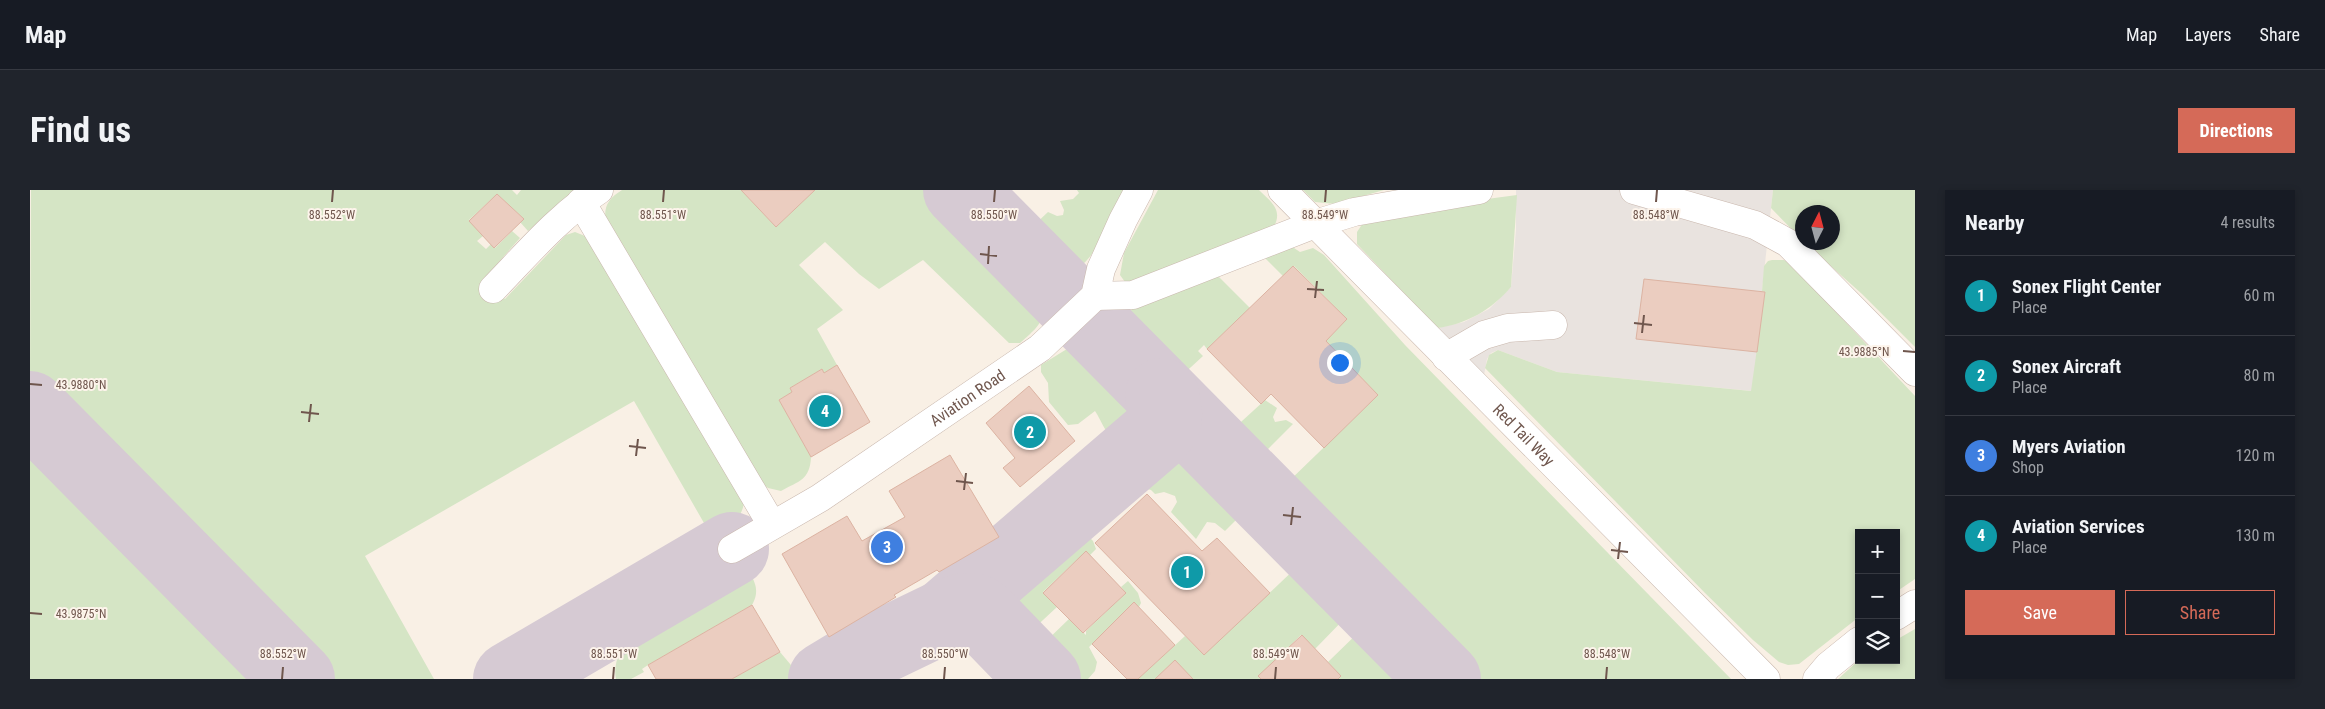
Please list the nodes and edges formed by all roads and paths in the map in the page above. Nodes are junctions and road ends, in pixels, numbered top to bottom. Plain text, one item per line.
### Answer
1 (1139, 190) edge
2 (1282, 190) edge
3 (1479, 190) edge
4 (1634, 190) edge
5 (1440, 193) edge
6 (590, 196) edge
7 (1315, 224) junction
8 (493, 289) dead end
9 (1095, 296) junction
10 (1553, 324) dead end
11 (1446, 357) junction
12 (1915, 372) edge
13 (772, 525) junction
14 (732, 549) dead end
15 (1915, 604) edge
16 (1900, 613) edge
17 (1855, 644) edge
18 (1766, 679) edge
19 (1817, 679) edge

1 - 9 lane
2 - 7 lane, Red Tail Way
3 - 5 lane
4 - 12 lane
5 - 7 lane
6 - 8 lane
6 - 13 lane
7 - 9 lane
7 - 11 lane, Red Tail Way
9 - 13 lane, Aviation Road
10 - 11 lane
11 - 18 lane, Red Tail Way
13 - 14 lane, Aviation Road
15 - 16 lane
17 - 19 lane

